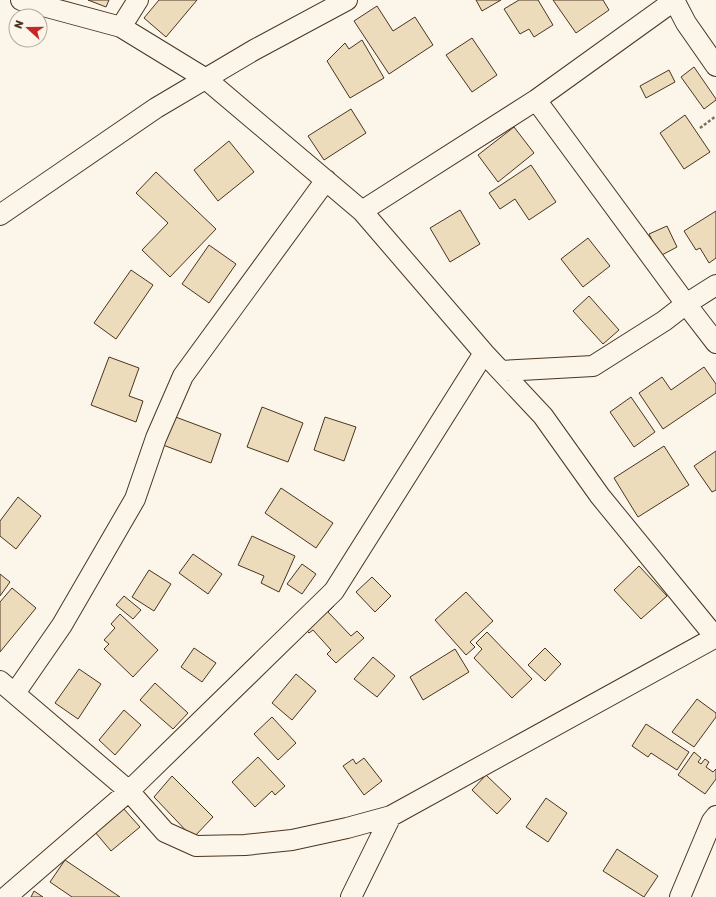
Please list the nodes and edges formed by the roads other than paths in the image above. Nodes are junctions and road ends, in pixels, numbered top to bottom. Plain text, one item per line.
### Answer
1 (21, 0) edge
2 (138, 0) edge
3 (347, 0) edge
4 (674, 0) edge
5 (121, 27) junction
6 (716, 66) edge
7 (206, 79) junction
8 (536, 100) junction
9 (326, 180) junction
10 (362, 211) junction
11 (0, 215) edge
12 (716, 285) edge
13 (686, 304) junction
14 (716, 343) edge
15 (484, 353) junction
16 (501, 371) junction
17 (716, 638) edge
18 (7, 687) edge
19 (129, 792) junction
20 (391, 816) junction
21 (716, 816) edge
22 (6, 897) edge
23 (352, 897) edge
24 (680, 897) edge

1 - 5 street
2 - 5 street
3 - 7 street
4 - 6 street
4 - 8 street
5 - 7 street
7 - 9 street
7 - 11 street
8 - 10 street
8 - 13 street
9 - 10 street
9 - 18 street
10 - 15 street
12 - 13 street
13 - 14 street
13 - 16 street
15 - 16 street
15 - 19 street
16 - 17 street
17 - 20 street
18 - 19 street
19 - 20 street
19 - 22 street
20 - 23 street
21 - 24 street

